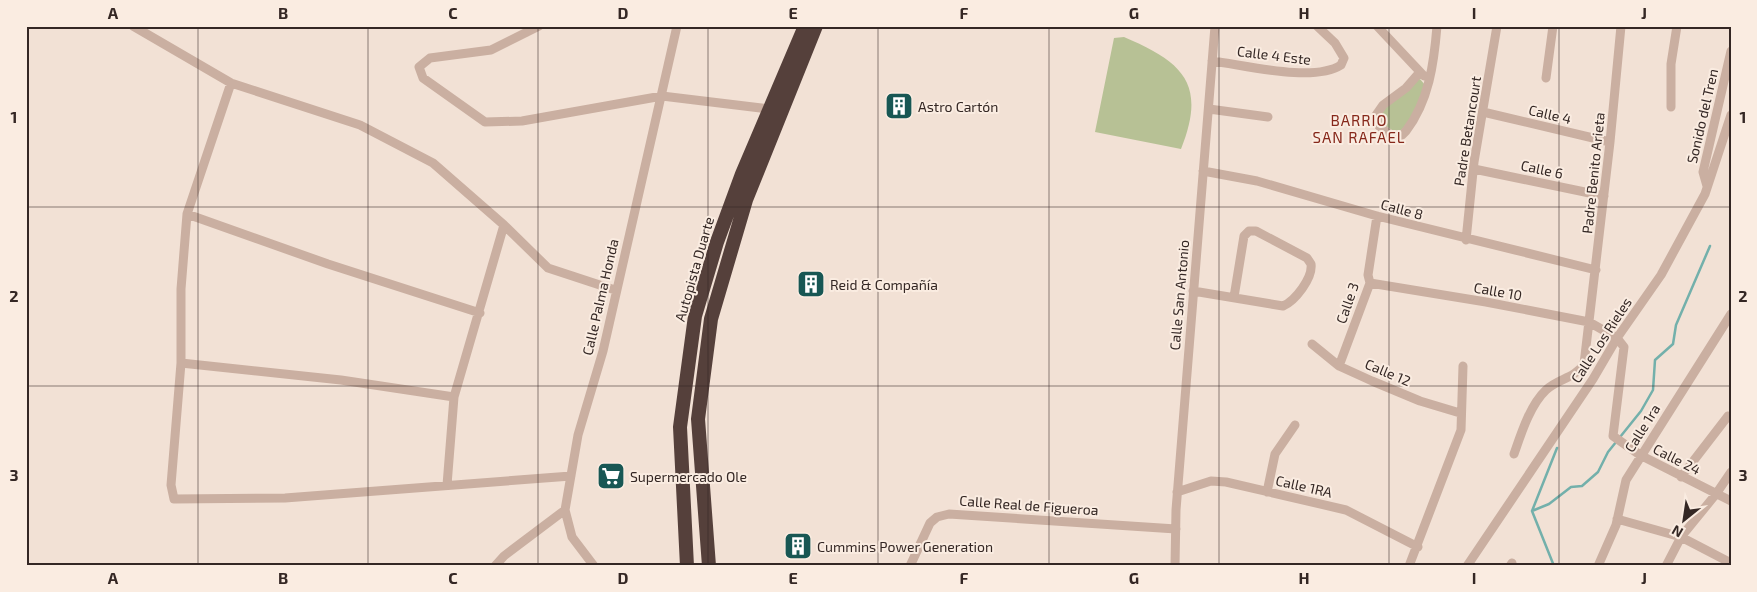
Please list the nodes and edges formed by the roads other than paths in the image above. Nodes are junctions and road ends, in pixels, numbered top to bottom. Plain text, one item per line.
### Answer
1 (133, 26) edge
2 (539, 26) edge
3 (677, 26) edge
4 (805, 26) edge
5 (816, 26) edge
6 (1215, 26) edge
7 (1317, 26) edge
8 (1377, 26) edge
9 (1437, 26) edge
10 (1497, 26) edge
11 (1552, 26) edge
12 (1621, 26) edge
13 (1677, 26) edge
14 (1731, 51) edge
15 (1212, 61) junction
16 (1420, 72) junction
17 (1546, 78) dead end
18 (1429, 81) junction
19 (231, 83) junction
20 (662, 96) junction
21 (1671, 107) dead end
22 (769, 109) junction
23 (1209, 109) junction
24 (1483, 112) junction
25 (1731, 115) edge
26 (1268, 118) dead end
27 (1610, 142) junction
28 (1474, 169) junction
29 (1203, 171) junction
30 (1707, 187) junction
31 (1604, 196) junction
32 (187, 214) junction
33 (1377, 216) junction
34 (504, 225) junction
35 (1466, 240) junction
36 (1596, 270) junction
37 (1370, 284) junction
38 (616, 290) junction
39 (1193, 291) junction
40 (1234, 297) junction
41 (480, 313) junction
42 (1731, 314) edge
43 (1589, 322) junction
44 (1617, 338) junction
45 (1312, 344) dead end
46 (181, 363) junction
47 (1339, 366) junction
48 (1463, 366) dead end
49 (454, 397) junction
50 (1460, 413) junction
51 (1728, 416) dead end
52 (1295, 425) dead end
53 (1514, 454) dead end
54 (1640, 455) junction
55 (1731, 472) edge
56 (571, 476) junction
57 (1682, 476) junction
58 (447, 485) junction
59 (1178, 492) junction
60 (1267, 492) junction
61 (1716, 494) junction
62 (1731, 501) edge
63 (564, 510) junction
64 (1617, 519) junction
65 (1176, 530) junction
66 (1681, 537) junction
67 (1418, 547) junction
68 (1731, 563) edge
69 (495, 566) edge
70 (594, 566) edge
71 (687, 566) edge
72 (709, 566) edge
73 (910, 566) edge
74 (1175, 566) edge
75 (1409, 566) edge
76 (1467, 566) edge
77 (1598, 566) edge
78 (1666, 566) edge

1 - 19 street
2 - 20 street
3 - 20 street, Calle Palma Honda
4 - 22 highway, Autopista Duarte
5 - 72 highway
6 - 15 street, Calle San Antonio
7 - 15 street, Calle 4 Este
8 - 16 street
9 - 18 street
10 - 24 street, Padre Betancourt
11 - 17 street
12 - 27 street, Padre Benito Arieta
13 - 21 street
14 - 30 street, Sonido del Tren
15 - 23 street, Calle San Antonio
16 - 18 street
16 - 18 street
19 - 32 street
19 - 34 street
20 - 22 street
20 - 38 street, Calle Palma Honda
22 - 71 highway, Autopista Duarte
23 - 26 street
23 - 29 street, Calle San Antonio
24 - 27 street, Calle 4
24 - 28 street, Padre Betancourt
25 - 30 street, Calle Los Rieles
27 - 31 street, Padre Benito Arieta
28 - 31 street, Calle 6
28 - 35 street, Padre Betancourt
29 - 33 street, Calle 8
29 - 39 street, Calle San Antonio
30 - 44 street, Calle Los Rieles
31 - 36 street, Padre Benito Arieta
32 - 41 street
32 - 46 street
33 - 35 street, Calle 8
33 - 37 street, Calle 3
34 - 38 street
34 - 41 street
35 - 36 street, Calle 8
36 - 43 street, Padre Benito Arieta
37 - 43 street, Calle 10
37 - 47 street, Calle 3
38 - 56 street, Calle Palma Honda
39 - 40 street
39 - 59 street, Calle San Antonio
40 - 40 street
41 - 49 street
42 - 54 street, Calle 1ra
43 - 44 street, Calle 10
43 - 53 street, Padre Benito Arieta
44 - 54 street, Calle 24
44 - 76 street, Calle Los Rieles
45 - 47 street, Calle 12
46 - 49 street
46 - 58 street
47 - 50 street, Calle 12
48 - 50 street
49 - 58 street
50 - 67 street
51 - 57 street
52 - 60 street
54 - 57 street, Calle 24
54 - 64 street, Calle 1ra
55 - 61 street
56 - 58 street
56 - 63 street, Calle Palma Honda
57 - 61 street, Calle 24
59 - 60 street, Calle 1RA
59 - 65 street, Calle San Antonio
60 - 67 street, Calle 1RA
61 - 62 street, Calle 24
61 - 66 street
63 - 69 street
63 - 70 street, Calle Palma Honda
64 - 66 street
64 - 77 street, Calle 1ra
65 - 73 street, Calle Real de Figueroa
65 - 74 street, Calle San Antonio
66 - 68 street
66 - 78 street
67 - 75 street

